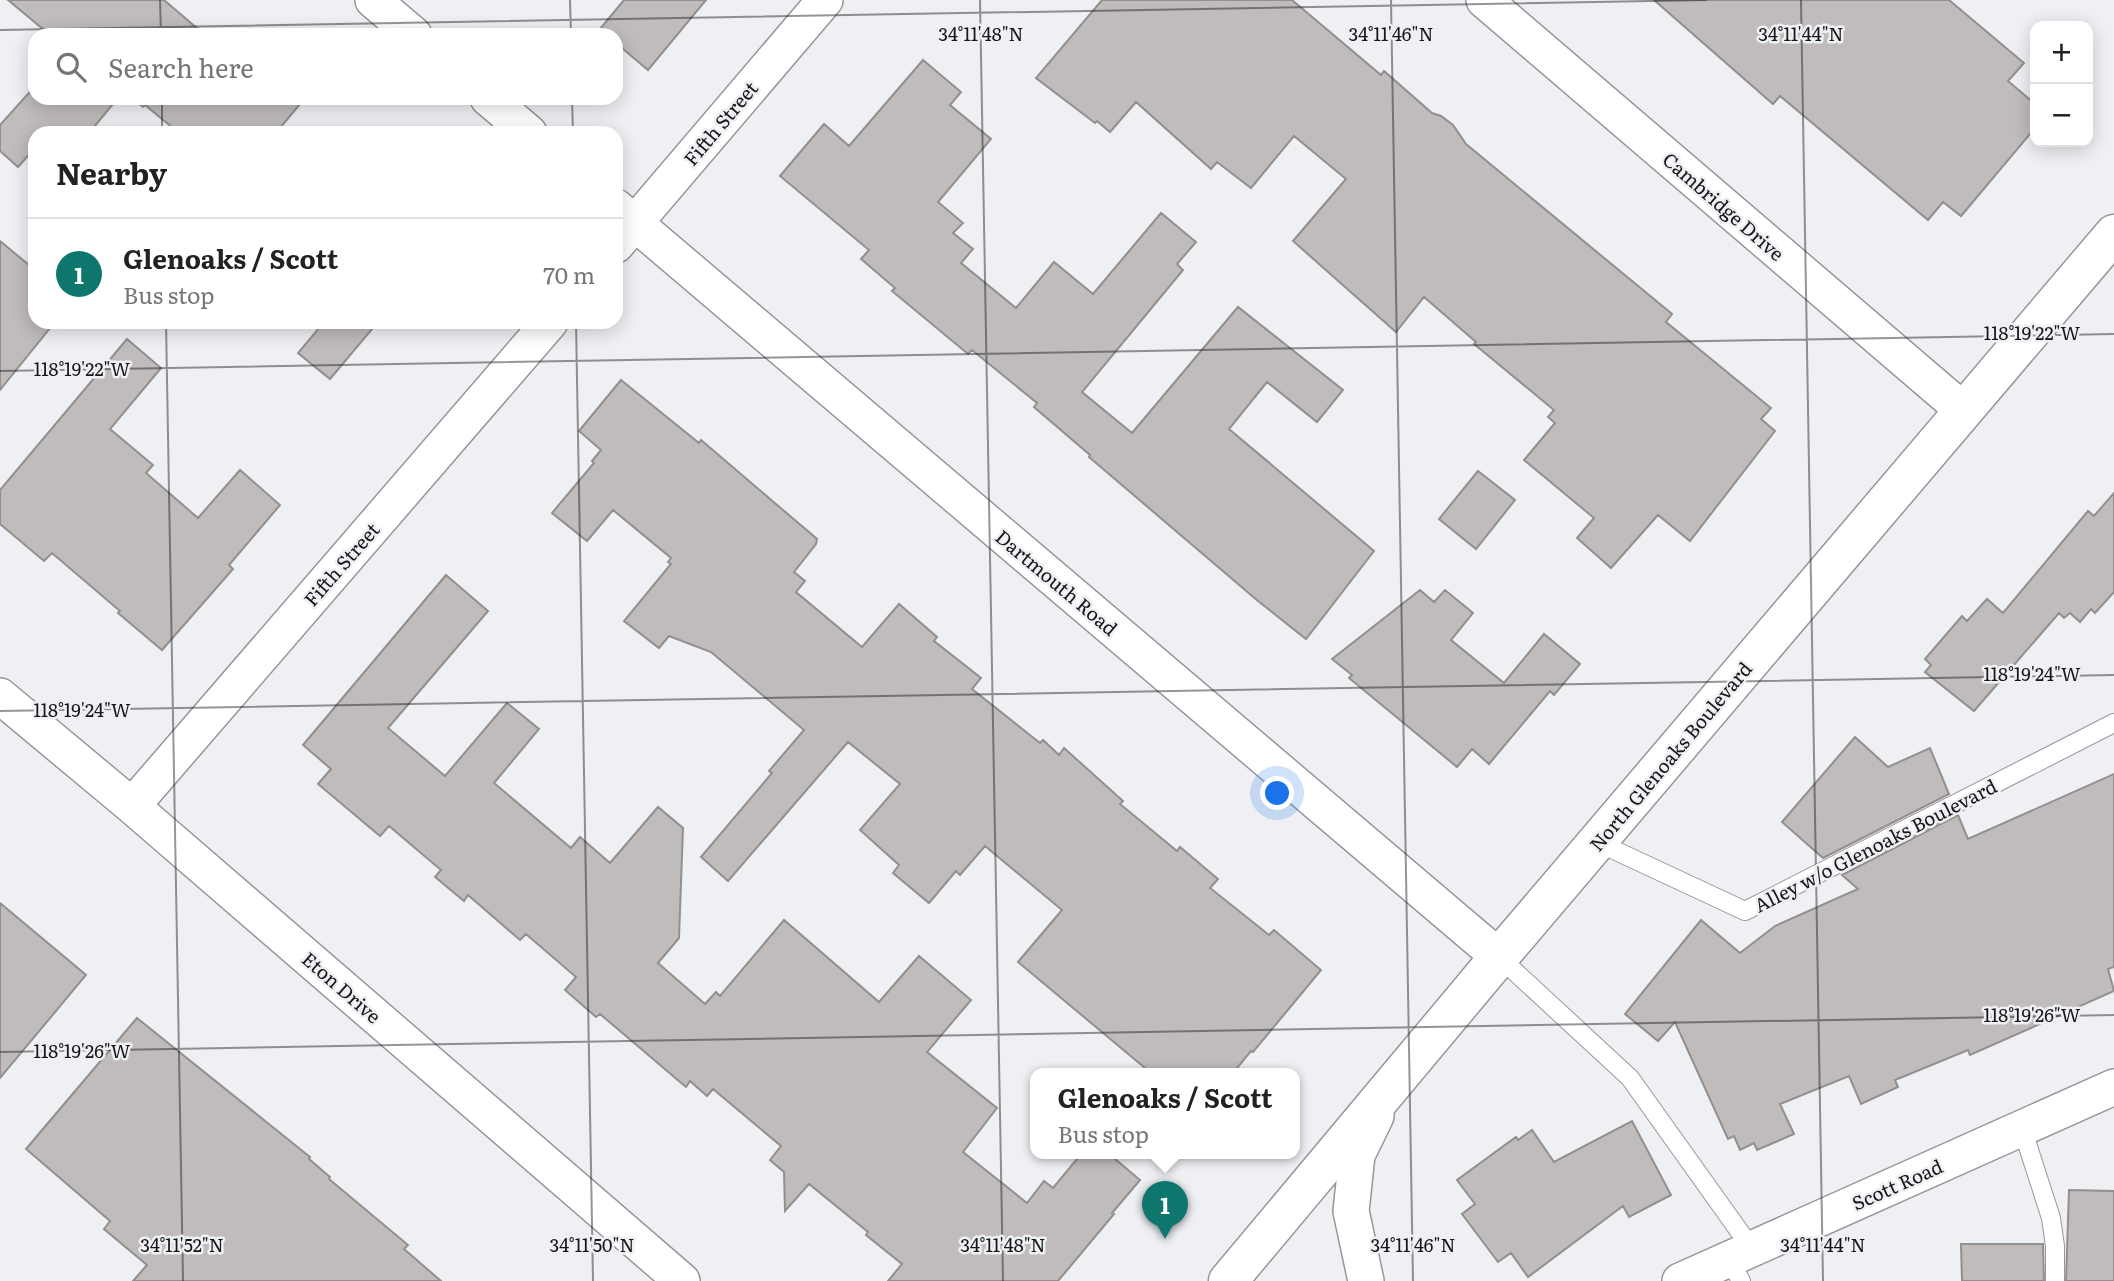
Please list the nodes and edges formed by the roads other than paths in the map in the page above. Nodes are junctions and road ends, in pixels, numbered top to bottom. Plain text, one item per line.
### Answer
1 (373, 0) edge
2 (825, 0) edge
3 (1484, 0) edge
4 (406, 28) edge
5 (496, 105) edge
6 (521, 126) edge
7 (623, 224) edge
8 (623, 226) edge
9 (2114, 234) edge
10 (544, 329) edge
11 (1964, 411) junction
12 (0, 696) edge
13 (2114, 723) edge
14 (132, 806) junction
15 (1597, 842) junction
16 (1499, 957) junction
17 (2114, 1087) edge
18 (1388, 1090) junction
19 (2022, 1128) junction
20 (1741, 1263) edge
21 (682, 1281) edge
22 (1228, 1281) edge
23 (1366, 1281) edge
24 (1680, 1281) edge
25 (2055, 1281) edge

1 - 4 street
2 - 7 street, Fifth Street
3 - 11 street, Cambridge Drive
5 - 6 street
8 - 16 street, Dartmouth Road
9 - 11 main road, North Glenoaks Boulevard
10 - 14 street, Fifth Street
11 - 15 main road, North Glenoaks Boulevard
12 - 14 street, Eton Drive
13 - 15 lane, Alley w/o Glenoaks Boulevard
14 - 21 street, Eton Drive
15 - 16 main road, North Glenoaks Boulevard
16 - 18 main road, North Glenoaks Boulevard
16 - 20 lane
17 - 19 street, Scott Road
18 - 22 main road, North Glenoaks Boulevard
18 - 23 street
19 - 20 street, Scott Road
19 - 25 lane
20 - 24 street, Scott Road

